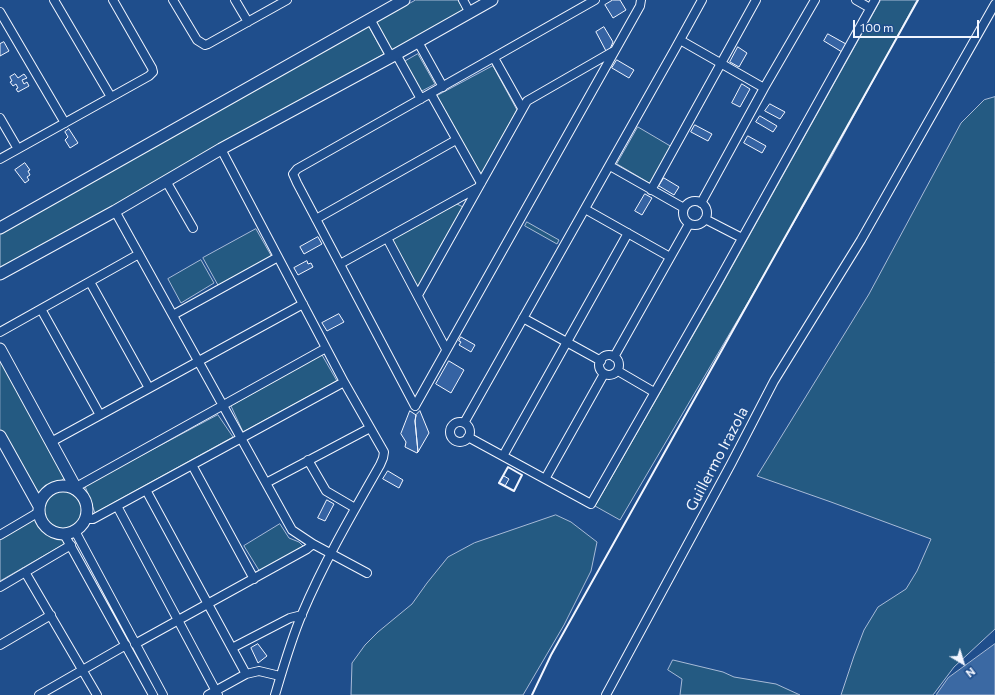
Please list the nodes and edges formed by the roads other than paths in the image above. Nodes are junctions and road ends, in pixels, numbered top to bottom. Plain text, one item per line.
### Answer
1 (54, 0) edge
2 (113, 0) edge
3 (173, 0) edge
4 (235, 0) edge
5 (287, 0) edge
6 (463, 0) edge
7 (492, 0) edge
8 (595, 0) edge
9 (641, 0) edge
10 (702, 0) edge
11 (756, 0) edge
12 (815, 0) edge
13 (856, 0) edge
14 (875, 0) edge
15 (401, 1) edge
16 (995, 4) edge
17 (870, 8) junction
18 (0, 12) edge
19 (470, 12) junction
20 (370, 19) junction
21 (248, 22) junction
22 (680, 40) junction
23 (418, 42) junction
24 (615, 50) junction
25 (394, 55) junction
26 (494, 58) junction
27 (721, 64) junction
28 (443, 87) junction
29 (764, 88) junction
30 (431, 94) junction
31 (111, 97) junction
32 (421, 99) junction
33 (522, 108) junction
34 (0, 118) edge
35 (65, 123) junction
36 (456, 140) junction
37 (18, 149) junction
38 (221, 149) junction
39 (0, 159) edge
40 (610, 166) junction
41 (166, 181) junction
42 (479, 185) junction
43 (650, 190) junction
44 (701, 203) junction
45 (684, 208) junction
46 (585, 209) junction
47 (115, 211) junction
48 (316, 219) junction
49 (705, 219) junction
50 (689, 224) junction
51 (0, 228) edge
52 (193, 228) dead end
53 (628, 233) junction
54 (387, 238) junction
55 (742, 238) junction
56 (139, 254) junction
57 (278, 257) junction
58 (670, 257) junction
59 (340, 264) junction
60 (0, 274) edge
61 (90, 282) junction
62 (418, 295) junction
63 (303, 304) junction
64 (41, 309) junction
65 (173, 315) junction
66 (523, 318) junction
67 (0, 332) edge
68 (566, 342) junction
69 (326, 348) junction
70 (0, 349) edge
71 (446, 349) junction
72 (614, 357) junction
73 (199, 361) junction
74 (601, 361) junction
75 (618, 371) junction
76 (604, 374) junction
77 (344, 382) junction
78 (149, 388) junction
79 (654, 392) junction
80 (223, 405) junction
81 (100, 415) junction
82 (464, 423) junction
83 (370, 428) junction
84 (0, 436) edge
85 (241, 437) junction
86 (468, 437) junction
87 (51, 442) junction
88 (503, 456) junction
89 (308, 460) junction
90 (192, 464) junction
91 (545, 479) junction
92 (266, 483) junction
93 (76, 488) junction
94 (146, 490) junction
95 (117, 506) junction
96 (356, 508) junction
97 (39, 509) junction
98 (86, 520) junction
99 (69, 533) junction
100 (0, 534) edge
101 (313, 544) junction
102 (71, 546) junction
103 (331, 552) junction
104 (25, 572) junction
105 (367, 573) dead end
106 (254, 579) junction
107 (0, 587) edge
108 (209, 604) junction
109 (51, 615) junction
110 (302, 615) junction
111 (178, 620) junction
112 (0, 644) edge
113 (135, 644) junction
114 (126, 645) junction
115 (232, 648) junction
116 (83, 670) junction
117 (246, 674) junction
118 (280, 676) junction
119 (217, 693) edge
120 (42, 694) edge
121 (97, 695) edge
122 (153, 695) edge
123 (162, 695) edge
124 (208, 695) edge
125 (275, 695) edge
126 (606, 695) edge

1 - 31 street
2 - 31 street
3 - 21 street
4 - 21 street
5 - 21 street
6 - 19 street
7 - 19 street
8 - 26 street
9 - 24 street
10 - 22 street
11 - 27 street
12 - 29 street
13 - 17 street
14 - 17 street
15 - 20 street
16 - 126 street, Guillermo Irazola
17 - 55 street
18 - 35 street
19 - 23 street
20 - 25 street
20 - 51 street
22 - 27 street
22 - 40 street
23 - 25 street
23 - 28 street
24 - 33 street
24 - 71 street
25 - 32 street
25 - 38 street
26 - 28 street
26 - 33 street
27 - 29 street
27 - 43 street
28 - 30 street
29 - 44 street
30 - 32 street
30 - 36 street
31 - 35 street
32 - 48 street
33 - 42 street
34 - 37 street
35 - 37 street
36 - 42 street
36 - 48 street
37 - 39 street
38 - 41 street
38 - 57 street
40 - 43 street
40 - 46 street
41 - 47 street
41 - 52 street
42 - 54 street
42 - 62 street
43 - 45 street
44 - 45 street
44 - 49 street
45 - 50 street
46 - 53 street
46 - 66 street
47 - 56 street
47 - 60 street
48 - 59 street
49 - 50 street
49 - 55 street
50 - 58 street
53 - 58 street
53 - 68 street
54 - 59 street
54 - 62 street
55 - 79 street
56 - 61 street
56 - 65 street
57 - 63 street
57 - 65 street
58 - 72 street
59 - 71 street
61 - 64 street
61 - 78 street
62 - 71 street
63 - 69 street
63 - 73 street
64 - 67 street
64 - 81 street
65 - 73 street
66 - 68 street
66 - 82 street
68 - 74 street
68 - 88 street
69 - 77 street
69 - 80 street
70 - 87 street
72 - 74 street
72 - 75 street
73 - 78 street
73 - 80 street
74 - 76 street
75 - 76 street
75 - 79 street
76 - 91 street
77 - 83 street
77 - 85 street
78 - 81 street
79 - 91 street
80 - 85 street
80 - 93 street
81 - 87 street
82 - 86 street
82 - 86 street
83 - 89 street
83 - 96 street
84 - 97 street
85 - 90 street
85 - 92 street
86 - 88 street
87 - 93 street
88 - 91 street
89 - 92 street
89 - 96 street
90 - 94 street
90 - 106 street
92 - 101 street
93 - 97 street
93 - 98 street
94 - 95 street
94 - 108 street
95 - 98 street
95 - 111 street
96 - 103 street
97 - 99 street
97 - 100 street
98 - 99 street
99 - 102 street
99 - 113 street
101 - 103 street
101 - 106 street
102 - 104 street
102 - 114 street
103 - 105 street
103 - 110 street
104 - 107 street
104 - 109 street
106 - 108 street
108 - 111 street
108 - 115 street
109 - 112 street
109 - 116 street
110 - 115 street
110 - 118 street
111 - 113 street
111 - 119 street
113 - 123 street
114 - 116 street
114 - 122 street
115 - 117 street
116 - 120 street
116 - 121 street
117 - 118 street
117 - 119 street
118 - 125 street
119 - 124 street

